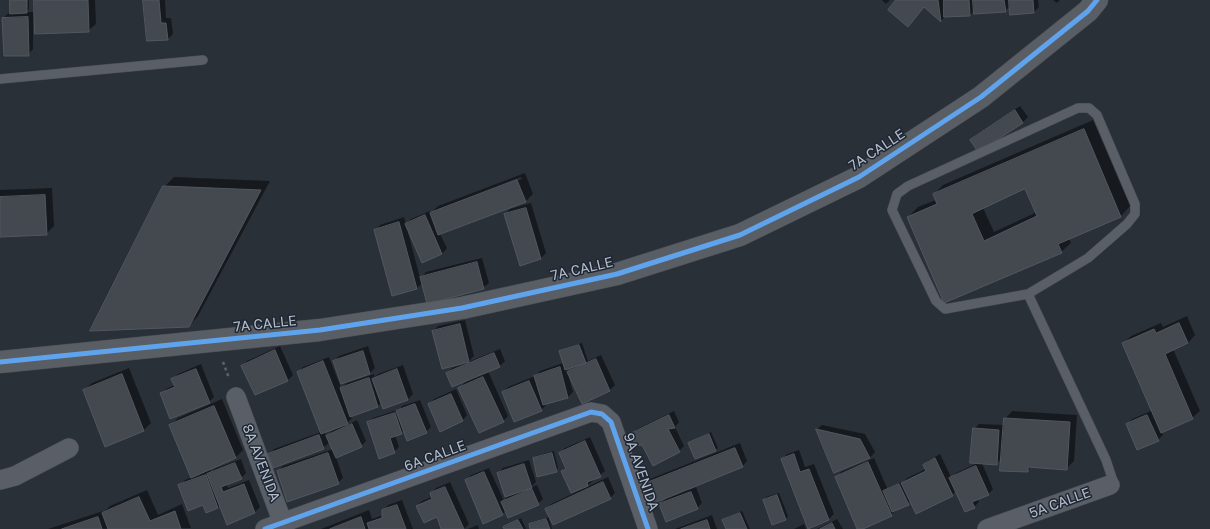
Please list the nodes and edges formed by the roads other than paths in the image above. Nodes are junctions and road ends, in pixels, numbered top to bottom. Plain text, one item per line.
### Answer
1 (1097, 0) edge
2 (203, 60) dead end
3 (0, 79) edge
4 (1028, 294) junction
5 (0, 362) edge
6 (236, 397) road end
7 (611, 422) joint
8 (69, 448) dead end
9 (0, 480) edge
10 (1110, 485) joint
11 (284, 526) edge
12 (265, 529) edge
13 (648, 529) edge
14 (987, 529) edge

1 - 5 street, 7A CALLE
2 - 3 lane
4 - 4 lane
4 - 10 lane
6 - 11 street, 8A AVENIDA
7 - 11 street, 6A CALLE
7 - 13 street, 9A AVENIDA
8 - 9 street
10 - 14 street, 5A CALLE
11 - 12 street, 6A CALLE

